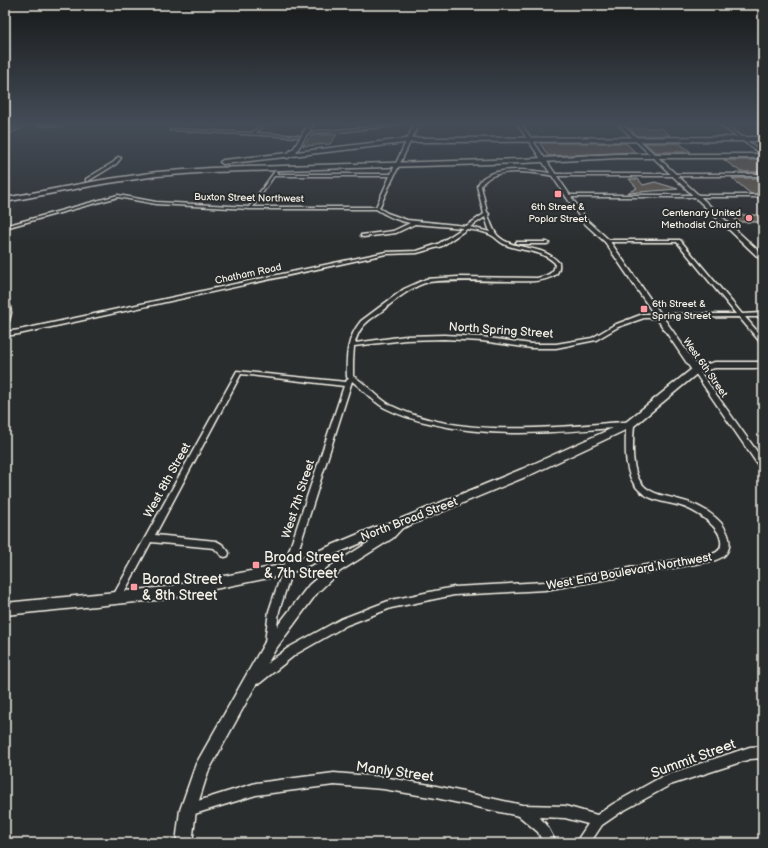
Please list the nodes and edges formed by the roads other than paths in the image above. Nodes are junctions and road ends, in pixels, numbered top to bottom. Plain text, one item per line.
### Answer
1 (398, 164) edge
2 (112, 165) edge
3 (200, 165) edge
4 (375, 165) edge
5 (546, 165) edge
6 (663, 165) edge
7 (279, 167) junction
8 (273, 175) junction
9 (393, 175) junction
10 (554, 175) junction
11 (674, 175) junction
12 (763, 175) edge
13 (89, 178) junction
14 (5, 196) edge
15 (567, 196) junction
16 (697, 196) junction
17 (762, 197) edge
18 (5, 200) edge
19 (250, 208) junction
20 (377, 208) junction
21 (487, 214) junction
22 (416, 222) junction
23 (5, 227) edge
24 (464, 228) junction
25 (494, 234) junction
26 (363, 236) dead end
27 (606, 241) junction
28 (547, 243) dead end
29 (512, 245) junction
30 (763, 259) edge
31 (5, 301) edge
32 (658, 315) junction
33 (740, 315) junction
34 (763, 315) edge
35 (5, 321) edge
36 (5, 334) edge
37 (763, 342) edge
38 (351, 345) junction
39 (763, 365) edge
40 (696, 370) junction
41 (349, 380) junction
42 (630, 424) junction
43 (763, 466) edge
44 (401, 524) junction
45 (149, 538) junction
46 (225, 554) dead end
47 (288, 569) junction
48 (116, 599) junction
49 (5, 609) edge
50 (270, 646) junction
51 (245, 689) junction
52 (763, 752) edge
53 (188, 810) junction
54 (522, 811) junction
55 (598, 821) junction
56 (184, 843) edge
57 (550, 843) edge
58 (582, 843) edge

1 - 9 street
2 - 13 street
3 - 13 main road
4 - 7 main road
5 - 10 street, West 6th Street
6 - 11 main road
7 - 8 street
7 - 18 main road
8 - 9 street
8 - 19 street
9 - 20 street
10 - 11 street
10 - 15 street, West 6th Street
10 - 21 street
11 - 12 street
11 - 16 main road
13 - 14 main road
15 - 16 street
15 - 27 street, West 6th Street
16 - 17 street
16 - 30 main road
19 - 20 street, Buxton Street Northwest
19 - 23 street, Buxton Street Northwest
20 - 22 street, Buxton Street Northwest
21 - 24 street, Chatham Road
21 - 25 street
22 - 24 street, Buxton Street Northwest
22 - 26 street
24 - 25 street, Buxton Street Northwest
24 - 36 street, Chatham Road
25 - 29 street
27 - 32 street, West 6th Street
27 - 33 street
28 - 29 street
29 - 38 street
31 - 35 main road
32 - 33 street, North Spring Street
32 - 38 street, North Spring Street
32 - 40 street, West 6th Street
33 - 34 street, North Spring Street
33 - 37 street
38 - 41 street
39 - 40 main road, North Broad Street
40 - 42 main road, North Broad Street
40 - 43 street, West 6th Street
41 - 42 street
41 - 45 street, West 8th Street
41 - 47 street, West 7th Street
42 - 44 main road, North Broad Street
42 - 51 street, West End Boulevard Northwest
44 - 47 main road, North Broad Street
44 - 50 street
45 - 46 street
45 - 48 street, West 8th Street
47 - 48 main road, North Broad Street
47 - 50 street, West 7th Street
48 - 49 main road, North Broad Street
50 - 51 street
51 - 53 street
52 - 55 street, Summit Street
53 - 54 street, Manly Street
53 - 56 street
54 - 55 street, Manly Street
54 - 57 street
55 - 58 street, Summit Street

